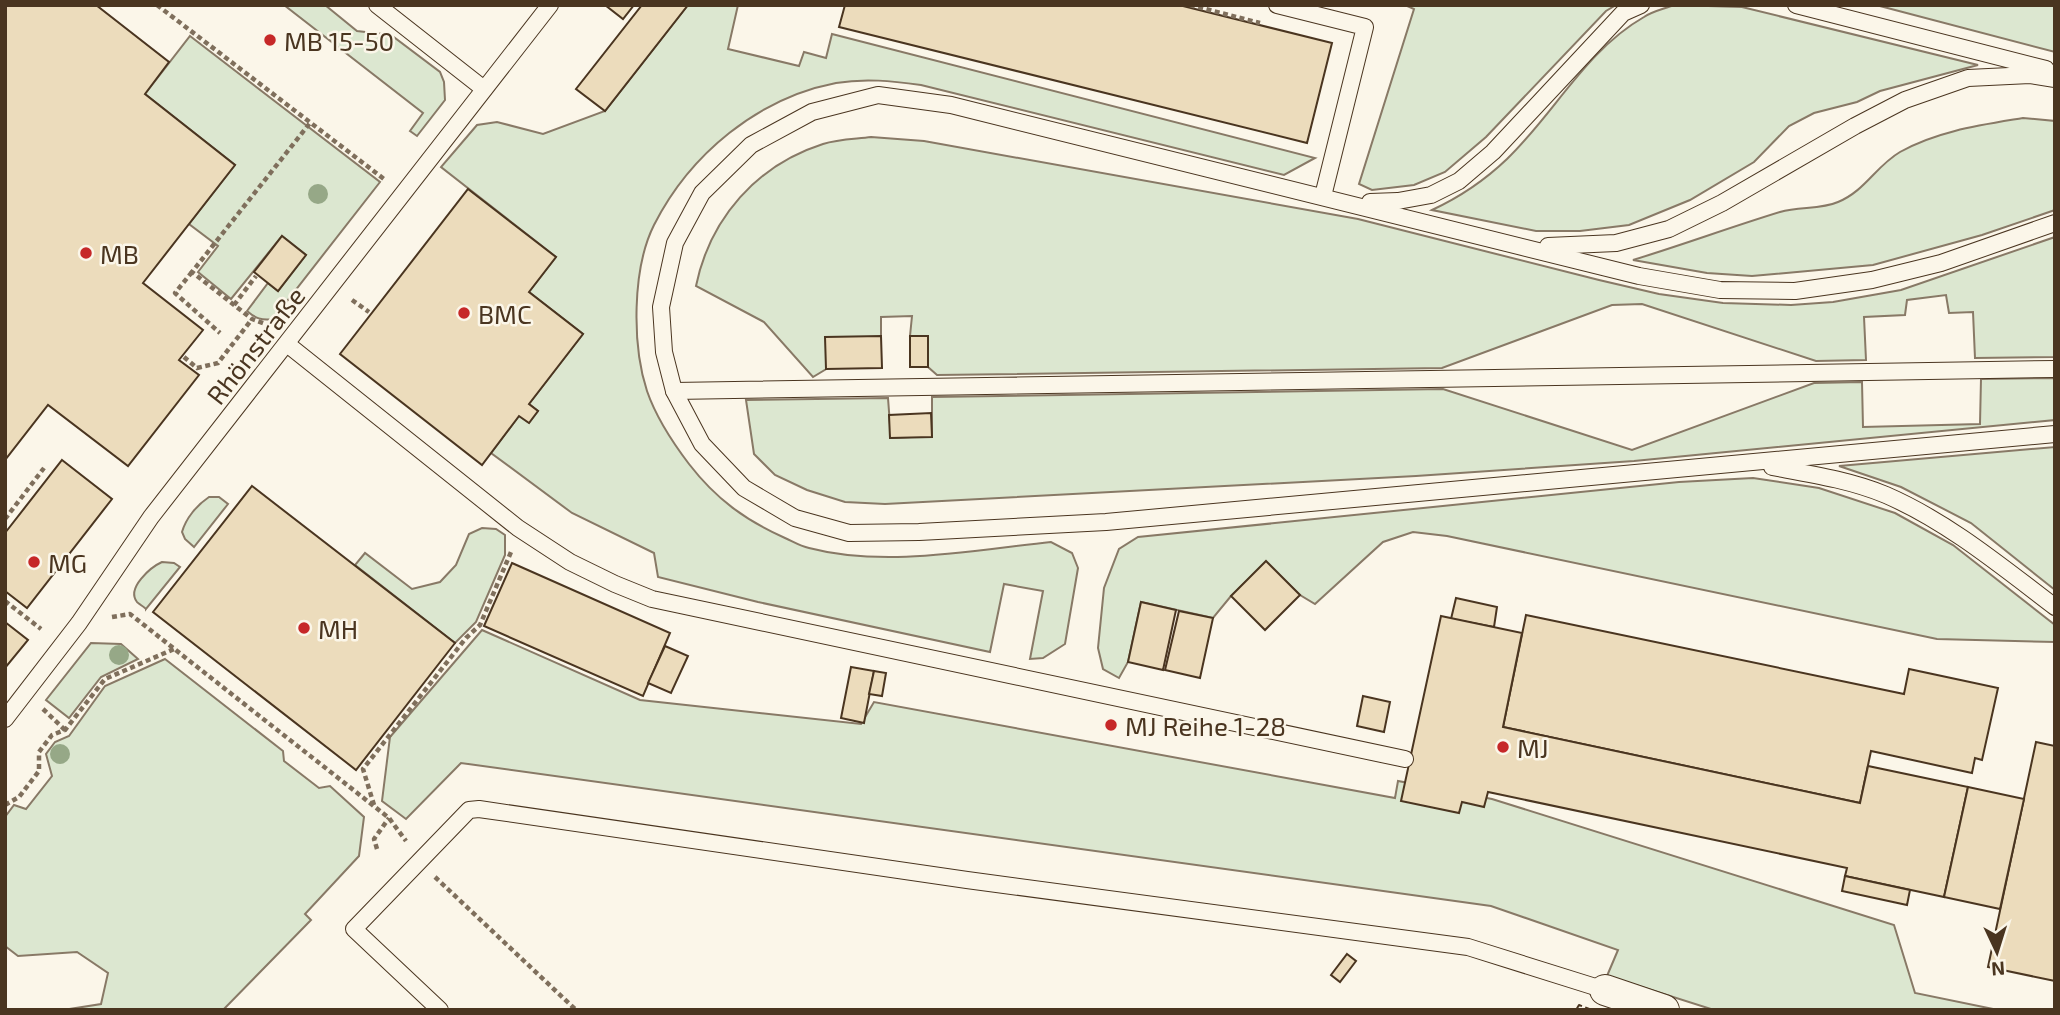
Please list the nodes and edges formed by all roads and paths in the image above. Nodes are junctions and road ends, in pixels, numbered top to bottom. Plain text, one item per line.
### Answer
1 (157, 5) edge
2 (377, 5) edge
3 (550, 5) edge
4 (1277, 5) edge
5 (1641, 5) edge
6 (1796, 5) edge
7 (2055, 72) edge
8 (2055, 79) edge
9 (484, 89) junction
10 (310, 122) junction
11 (387, 182) dead end
12 (1323, 196) junction
13 (1353, 203) junction
14 (2055, 223) edge
15 (1514, 246) junction
16 (192, 272) junction
17 (256, 276) dead end
18 (234, 305) junction
19 (252, 319) junction
20 (303, 323) junction
21 (220, 333) dead end
22 (287, 344) junction
23 (184, 357) dead end
24 (2055, 369) edge
25 (674, 391) junction
26 (2055, 434) edge
27 (1752, 463) junction
28 (44, 468) dead end
29 (5, 519) edge
30 (518, 528) junction
31 (5, 601) edge
32 (2055, 607) edge
33 (79, 623) junction
34 (41, 629) junction
35 (174, 649) junction
36 (41, 673) junction
37 (5, 719) edge
38 (65, 730) junction
39 (1405, 760) dead end
40 (5, 805) edge
41 (374, 806) junction
42 (389, 818) junction
43 (377, 849) dead end
44 (419, 862) junction
45 (1605, 990) joint
46 (440, 1010) edge
47 (576, 1010) edge
48 (1664, 1010) edge

1 - 10 path
2 - 9 lane
3 - 9 lane, Rhönstraße
4 - 12 lane
5 - 13 lane
6 - 7 lane
8 - 15 lane
9 - 20 lane, Rhönstraße
10 - 11 path
10 - 16 path
12 - 13 lane
12 - 25 lane
13 - 15 lane
14 - 15 lane
16 - 18 path
16 - 21 path
17 - 18 path
18 - 19 path
19 - 20 path
19 - 23 path
20 - 22 lane, Rhönstraße
22 - 30 lane
22 - 33 lane, Rhönstraße
24 - 25 lane
25 - 27 lane
26 - 27 lane
27 - 32 lane
28 - 29 path
30 - 39 lane
30 - 41 path
31 - 34 path
33 - 34 path
33 - 35 path
33 - 36 lane, Rhönstraße
34 - 36 path
35 - 38 path
35 - 41 path
36 - 37 lane, Rhönstraße
36 - 38 path
38 - 40 path
41 - 42 path
42 - 43 path
42 - 44 path
44 - 45 lane
44 - 46 lane
44 - 47 path
45 - 48 street

